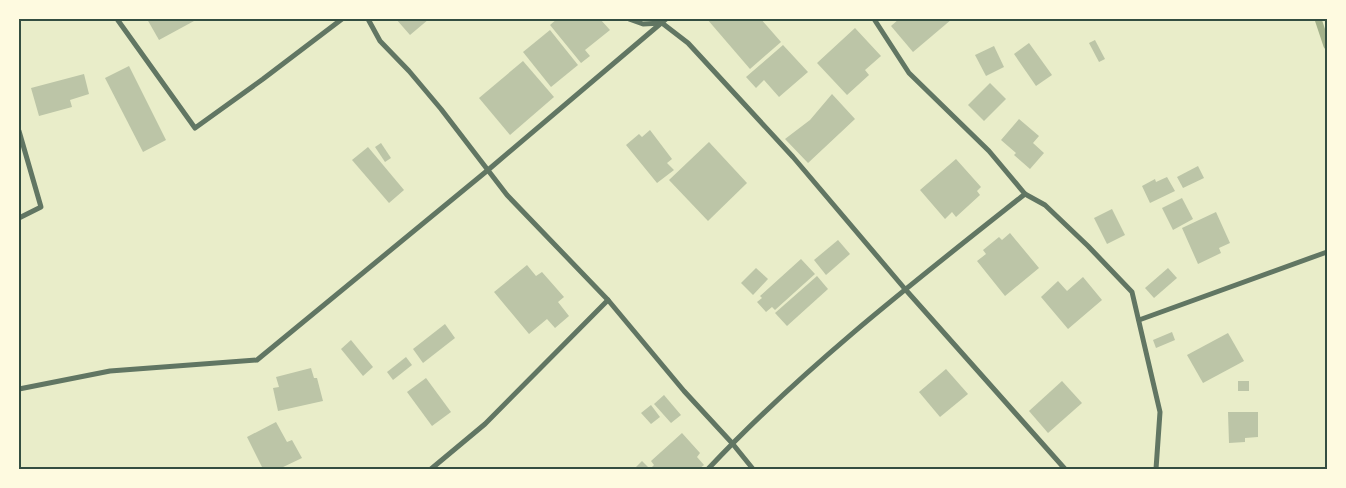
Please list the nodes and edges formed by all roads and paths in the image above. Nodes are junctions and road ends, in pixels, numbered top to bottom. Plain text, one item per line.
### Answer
1 (117, 19) edge
2 (342, 19) edge
3 (368, 19) edge
4 (629, 19) edge
5 (666, 19) edge
6 (874, 19) edge
7 (662, 23) junction
8 (19, 132) edge
9 (488, 170) junction
10 (1025, 194) junction
11 (19, 218) edge
12 (1327, 252) edge
13 (905, 288) junction
14 (608, 300) junction
15 (1139, 320) junction
16 (19, 389) edge
17 (732, 443) junction
18 (431, 469) edge
19 (708, 469) edge
20 (753, 469) edge
21 (1066, 469) edge
22 (1156, 469) edge

1 - 2 street
3 - 9 street
4 - 7 street
5 - 7 street
6 - 10 street
7 - 9 street
7 - 13 street
8 - 11 street
9 - 14 street
9 - 16 street
10 - 13 street
10 - 15 street
12 - 15 street
13 - 17 street
13 - 21 street
14 - 17 street
14 - 18 street
15 - 22 street
17 - 19 street
17 - 20 street

